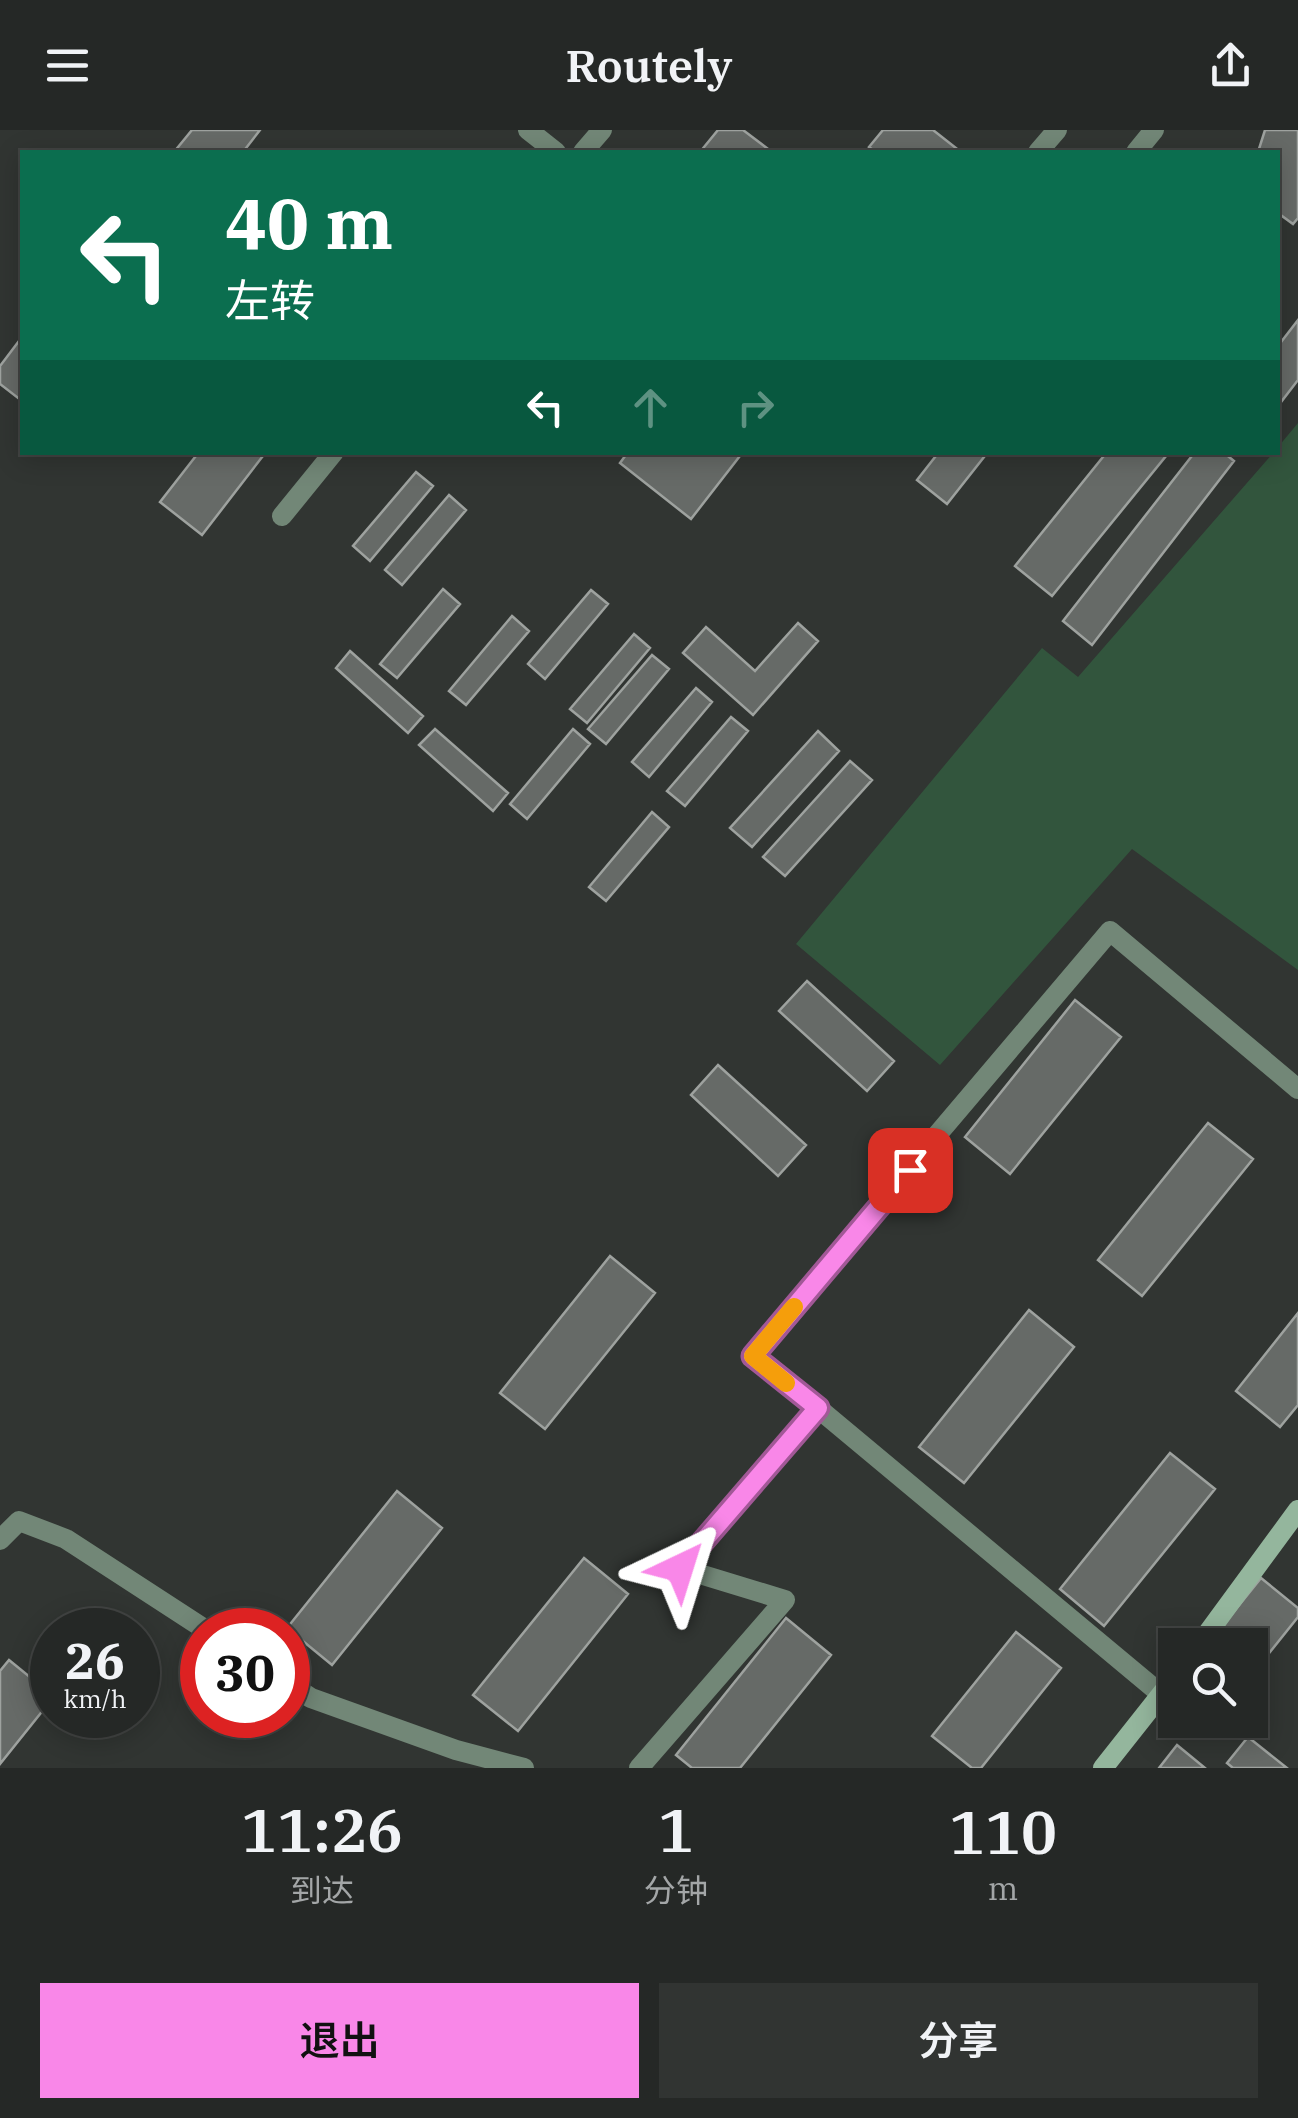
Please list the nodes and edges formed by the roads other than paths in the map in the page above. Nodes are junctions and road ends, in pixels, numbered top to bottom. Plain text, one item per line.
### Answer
1 (528, 130) edge
2 (602, 130) edge
3 (1057, 130) edge
4 (1154, 130) edge
5 (553, 150) edge
6 (585, 150) edge
7 (1040, 150) edge
8 (1138, 150) edge
9 (332, 455) edge
10 (282, 516) dead end
11 (1298, 1089) edge
12 (938, 1135) dead end
13 (910, 1170) dead end
14 (818, 1408) junction
15 (1298, 1510) edge
16 (0, 1540) edge
17 (180, 1613) edge
18 (1211, 1628) edge
19 (1158, 1692) edge
20 (310, 1698) edge
21 (1158, 1700) edge
22 (524, 1768) edge
23 (639, 1768) edge
24 (1103, 1768) edge

1 - 5 street
2 - 6 street
3 - 7 street
4 - 8 street
9 - 10 street
11 - 12 street
13 - 14 lane
14 - 19 street
14 - 23 street
15 - 18 street
16 - 17 street
20 - 22 street
21 - 24 street

